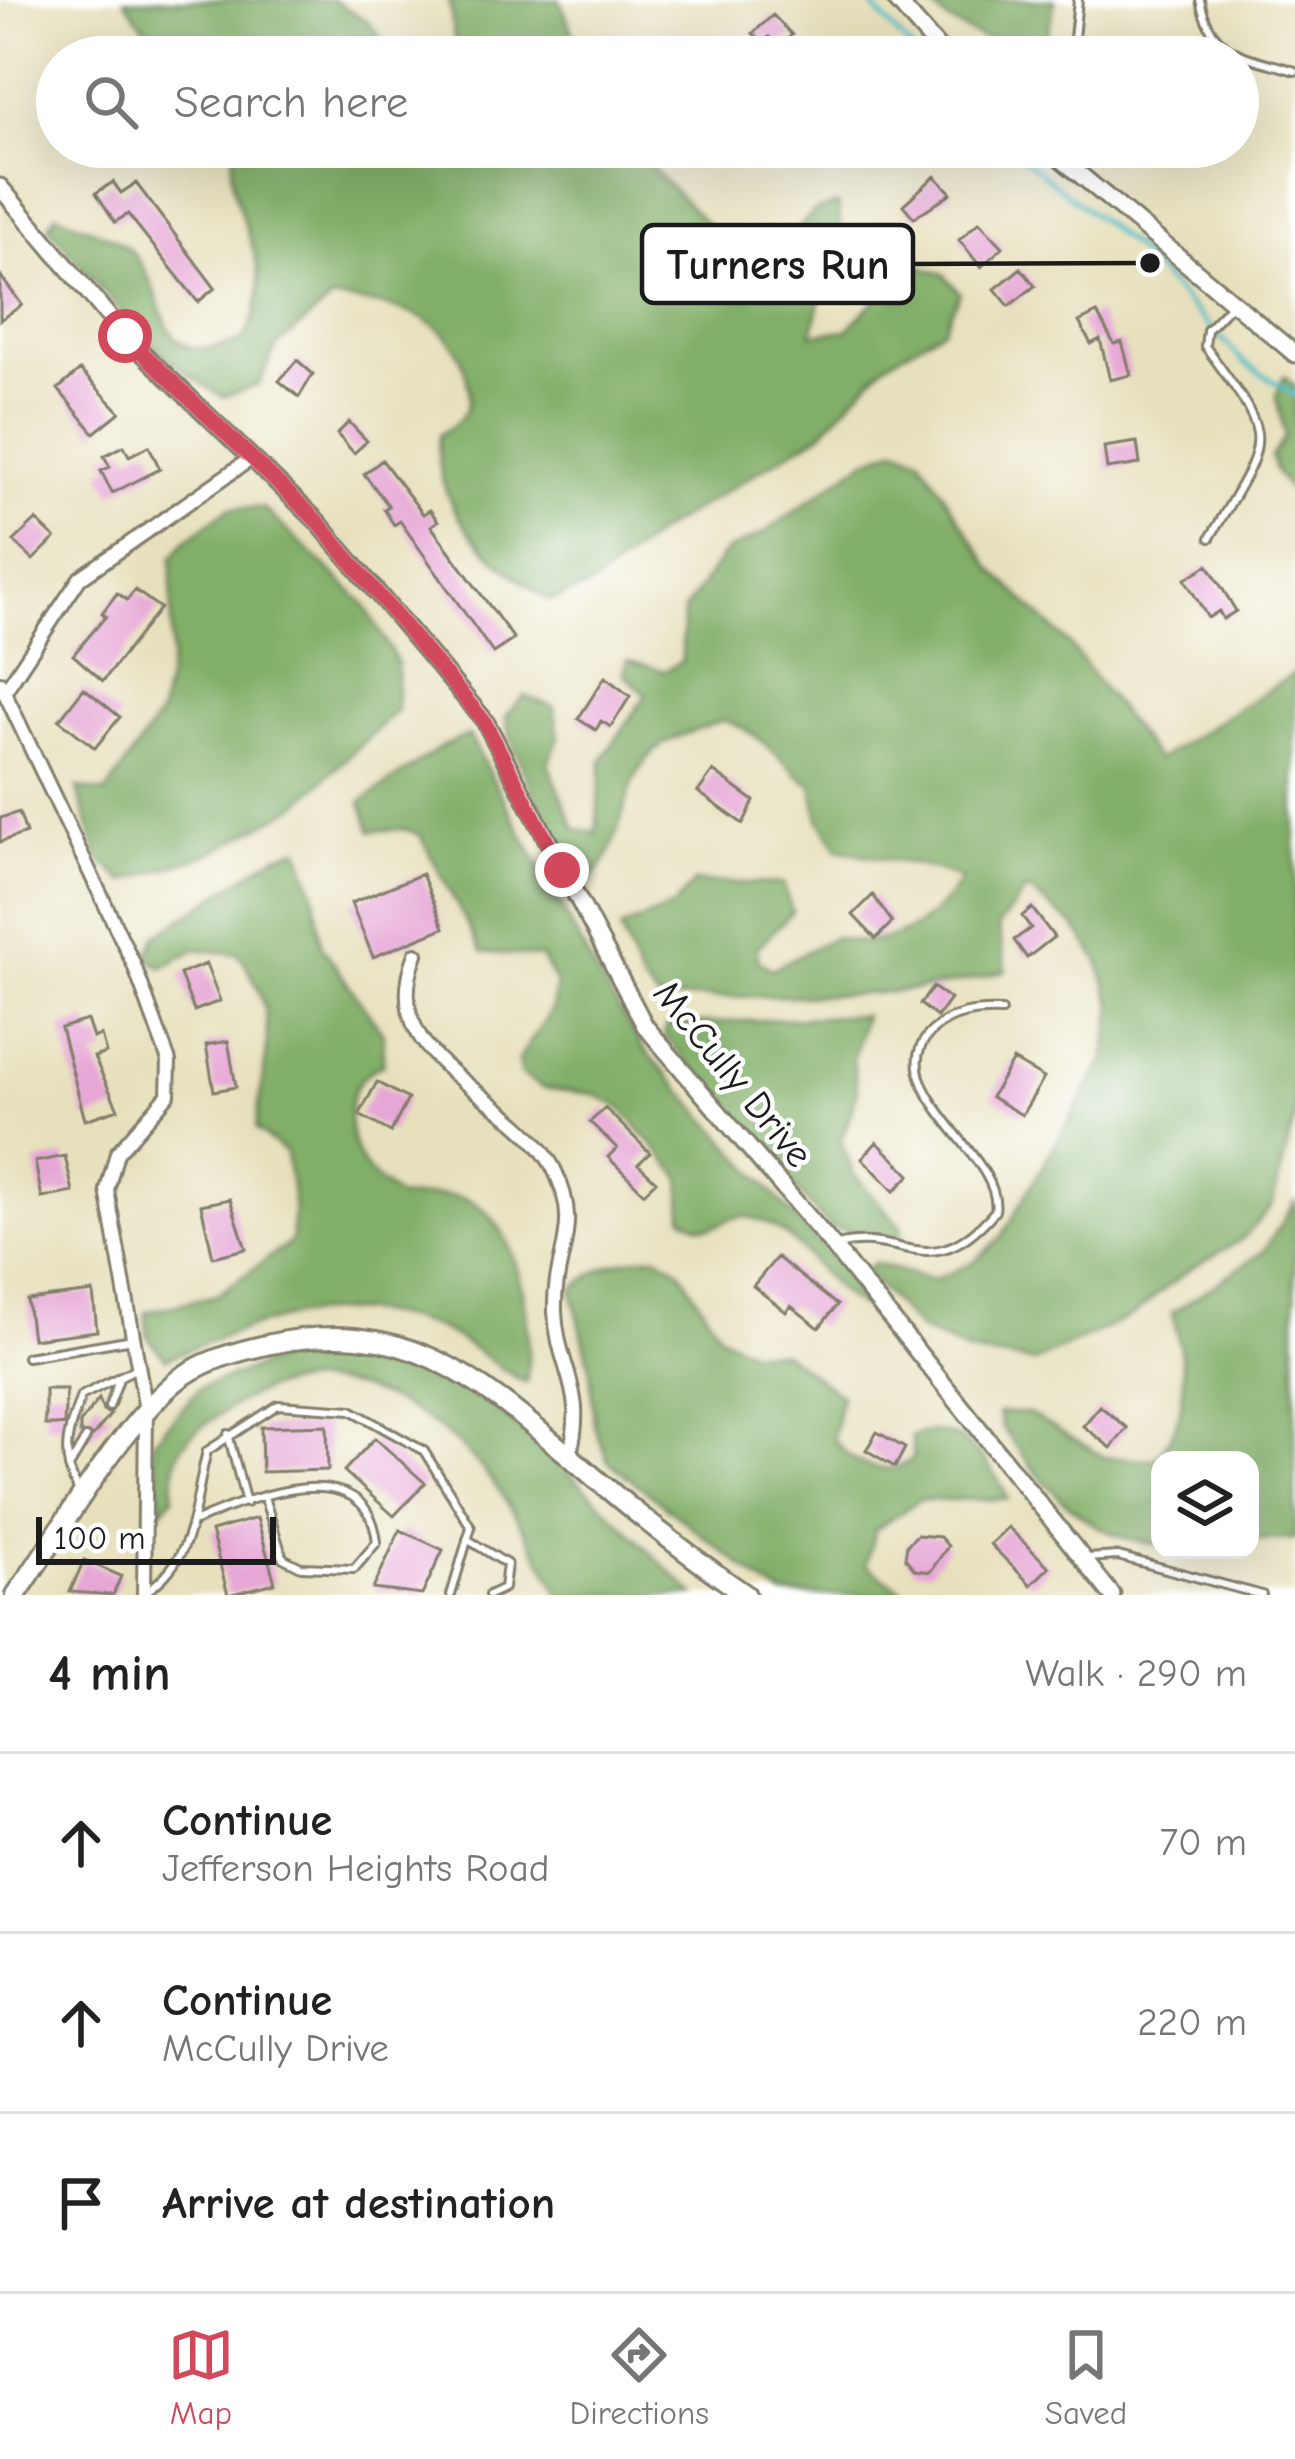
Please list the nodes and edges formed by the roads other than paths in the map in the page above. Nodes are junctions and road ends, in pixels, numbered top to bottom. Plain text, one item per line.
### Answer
1 (896, 0) edge
2 (1078, 0) edge
3 (1200, 0) edge
4 (928, 36) edge
5 (1074, 36) edge
6 (1212, 36) edge
7 (1259, 59) edge
8 (1295, 70) edge
9 (1073, 168) edge
10 (0, 187) edge
11 (1232, 303) junction
12 (1295, 355) edge
13 (249, 460) junction
14 (1210, 538) dead end
15 (3, 686) edge
16 (416, 954) dead end
17 (1002, 1011) dead end
18 (833, 1246) junction
19 (133, 1339) junction
20 (27, 1357) dead end
21 (138, 1367) junction
22 (120, 1376) junction
23 (109, 1407) dead end
24 (146, 1410) junction
25 (228, 1434) junction
26 (86, 1438) dead end
27 (569, 1456) junction
28 (67, 1470) junction
29 (264, 1497) junction
30 (83, 1499) junction
31 (246, 1503) junction
32 (196, 1521) junction
33 (467, 1539) junction
34 (1083, 1558) junction
35 (144, 1594) edge
36 (16, 1595) edge
37 (451, 1595) edge
38 (489, 1595) edge
39 (746, 1595) edge
40 (1112, 1595) edge
41 (1262, 1595) edge

1 - 4 street
2 - 5 lane
3 - 6 lane
7 - 8 lane
9 - 11 street
10 - 13 street, McCully Drive
11 - 12 street
11 - 14 lane
13 - 15 street
13 - 18 street, McCully Drive
15 - 19 street
16 - 27 street
17 - 18 lane
18 - 34 street, McCully Drive
19 - 20 lane
19 - 21 street
21 - 22 lane
21 - 24 street
22 - 23 lane
22 - 28 lane
24 - 27 main road
24 - 30 main road
24 - 35 street
25 - 31 lane
25 - 32 lane
25 - 33 lane
26 - 28 lane
27 - 39 main road
28 - 30 lane
29 - 29 lane
29 - 31 lane
30 - 36 main road
31 - 32 lane
32 - 35 lane
33 - 37 lane
33 - 38 lane
34 - 40 street, McCully Drive
34 - 41 lane

